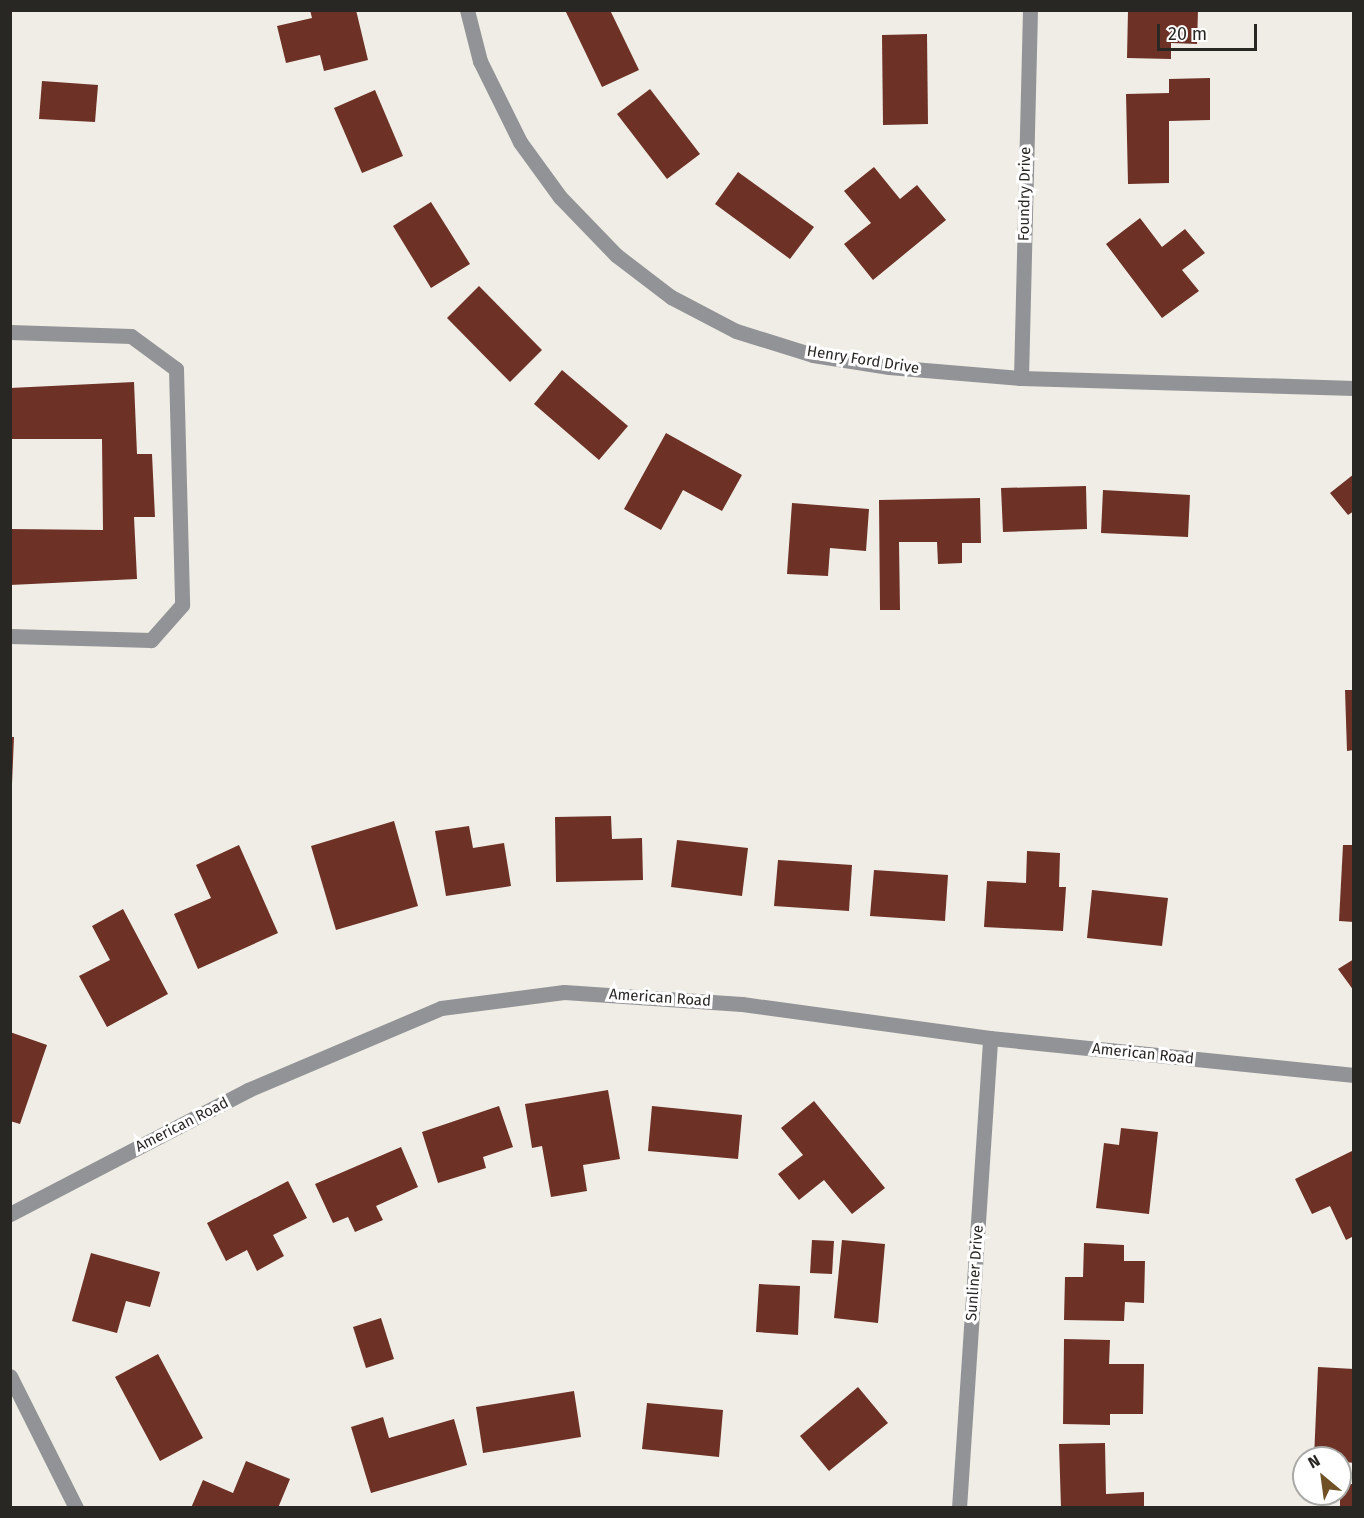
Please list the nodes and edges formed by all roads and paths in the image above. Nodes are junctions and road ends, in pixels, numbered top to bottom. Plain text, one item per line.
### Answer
1 (467, 10) edge
2 (1030, 10) edge
3 (10, 332) edge
4 (1021, 378) junction
5 (1353, 388) edge
6 (10, 636) edge
7 (990, 1038) junction
8 (1353, 1075) edge
9 (10, 1214) edge
10 (10, 1376) edge
11 (76, 1508) edge
12 (960, 1508) edge

1 - 4 street, Henry Ford Drive
2 - 4 street, Foundry Drive
3 - 6 street
4 - 5 street, Henry Ford Drive
7 - 8 street, American Road
7 - 9 street, American Road
7 - 12 street, Sunliner Drive
10 - 11 street

